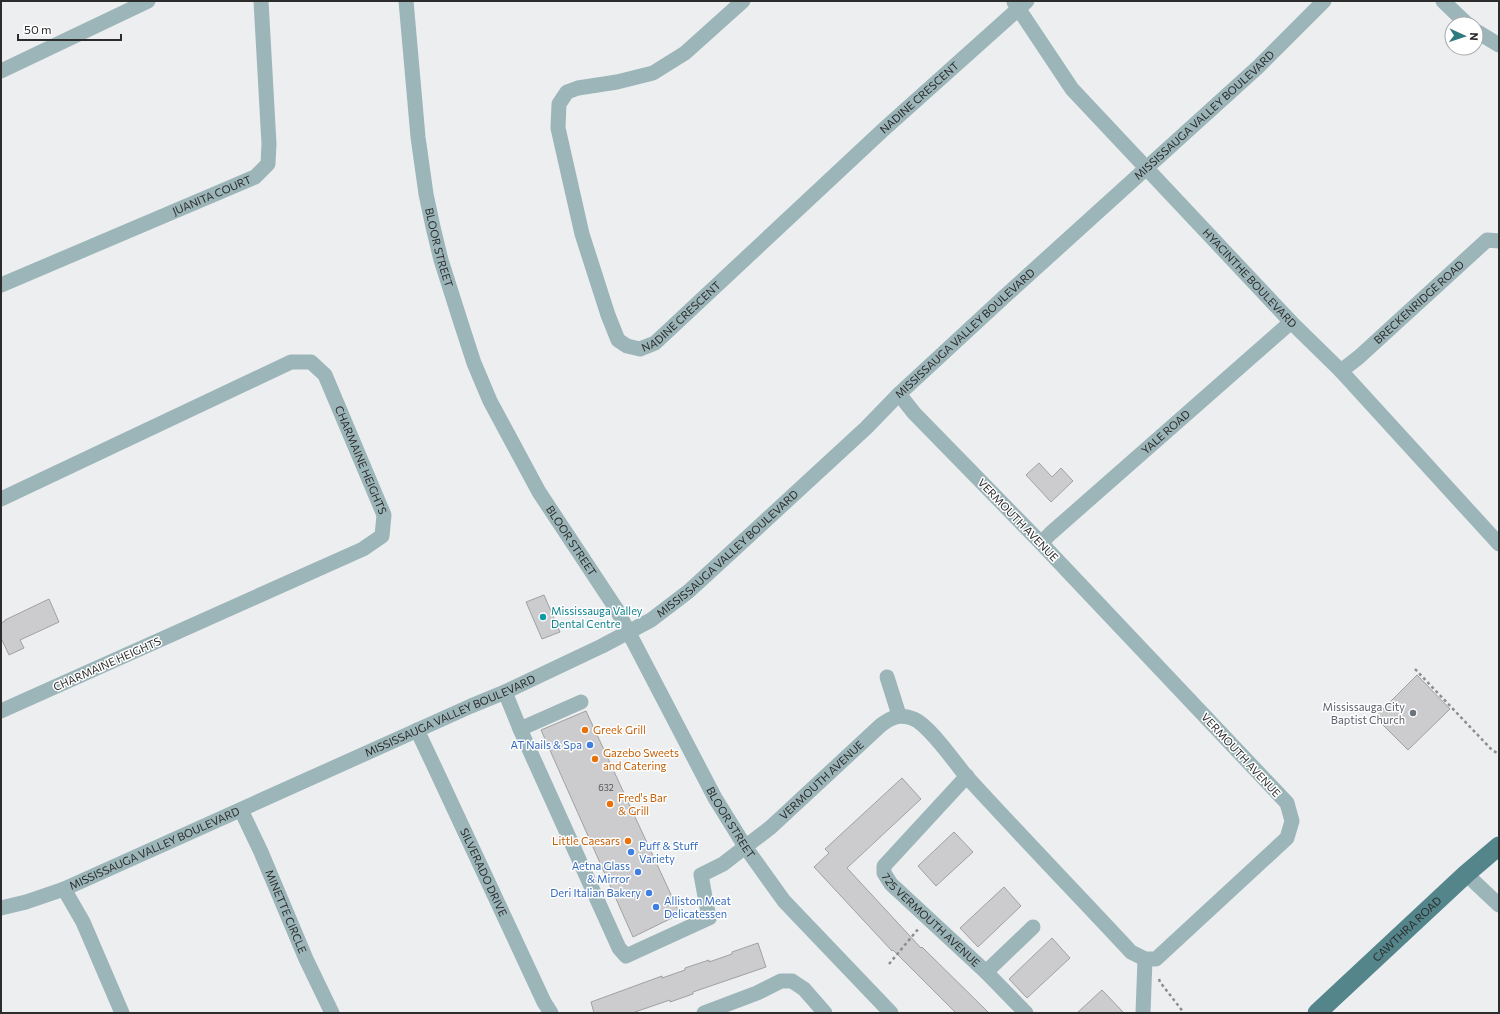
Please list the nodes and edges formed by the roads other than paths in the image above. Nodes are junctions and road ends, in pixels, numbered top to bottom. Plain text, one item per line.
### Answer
1 (261, 1) edge
2 (406, 1) edge
3 (743, 1) edge
4 (1324, 1) edge
5 (1443, 1) edge
6 (144, 2) edge
7 (1019, 4) edge
8 (1459, 16) edge
9 (1484, 36) edge
10 (1499, 44) edge
11 (1, 71) edge
12 (1146, 168) junction
13 (1499, 241) edge
14 (1, 285) edge
15 (1291, 322) junction
16 (1341, 371) junction
17 (899, 394) junction
18 (1, 499) edge
19 (1041, 544) junction
20 (1499, 544) edge
21 (628, 632) junction
22 (886, 677) dead end
23 (505, 692) junction
24 (581, 702) dead end
25 (1, 711) edge
26 (899, 715) junction
27 (520, 729) junction
28 (417, 730) junction
29 (967, 776) junction
30 (241, 810) junction
31 (1499, 846) edge
32 (746, 848) junction
33 (1466, 874) junction
34 (64, 889) junction
35 (1499, 905) edge
36 (1, 908) edge
37 (1033, 927) dead end
38 (1150, 959) junction
39 (986, 972) junction
40 (122, 1013) edge
41 (332, 1013) edge
42 (551, 1013) edge
43 (704, 1013) edge
44 (825, 1013) edge
45 (891, 1013) edge
46 (1026, 1013) edge
47 (1144, 1013) edge
48 (1317, 1013) edge

1 - 14 street, JUANITA COURT
2 - 21 street, BLOOR STREET
3 - 7 street, NADINE CRESCENT
4 - 12 street, MISSISSAUGA VALLEY BOULEVARD
5 - 8 street
6 - 11 street
7 - 12 street, HYACINTHE BOULEVARD
9 - 10 street
12 - 15 street, HYACINTHE BOULEVARD
12 - 17 street, MISSISSAUGA VALLEY BOULEVARD
13 - 16 street, BRECKENRIDGE ROAD
15 - 16 street, HYACINTHE BOULEVARD
15 - 19 street, YALE ROAD
16 - 20 street, HYACINTHE BOULEVARD
17 - 19 street, VERMOUTH AVENUE
17 - 21 street, MISSISSAUGA VALLEY BOULEVARD
18 - 25 street, CHARMAINE HEIGHTS
19 - 38 street, VERMOUTH AVENUE
21 - 23 street, MISSISSAUGA VALLEY BOULEVARD
21 - 32 street, BLOOR STREET
22 - 26 street
23 - 27 street
23 - 28 street, MISSISSAUGA VALLEY BOULEVARD
24 - 27 street
26 - 29 street
26 - 32 street, VERMOUTH AVENUE
27 - 32 street, VERMOUTH AVENUE
28 - 30 street, MISSISSAUGA VALLEY BOULEVARD
28 - 42 street, SILVERADO DRIVE
29 - 38 street
29 - 39 street, 725 VERMOUTH AVENUE
30 - 34 street, MISSISSAUGA VALLEY BOULEVARD
30 - 41 street, MINETTE CIRCLE
31 - 33 main road, CAWTHRA ROAD
32 - 45 street, BLOOR STREET
33 - 35 street
33 - 48 main road, CAWTHRA ROAD
34 - 36 street, MISSISSAUGA VALLEY BOULEVARD
34 - 40 street
37 - 39 street, 725 VERMOUTH AVENUE
38 - 47 street
39 - 46 street, 725 VERMOUTH AVENUE
43 - 44 street

